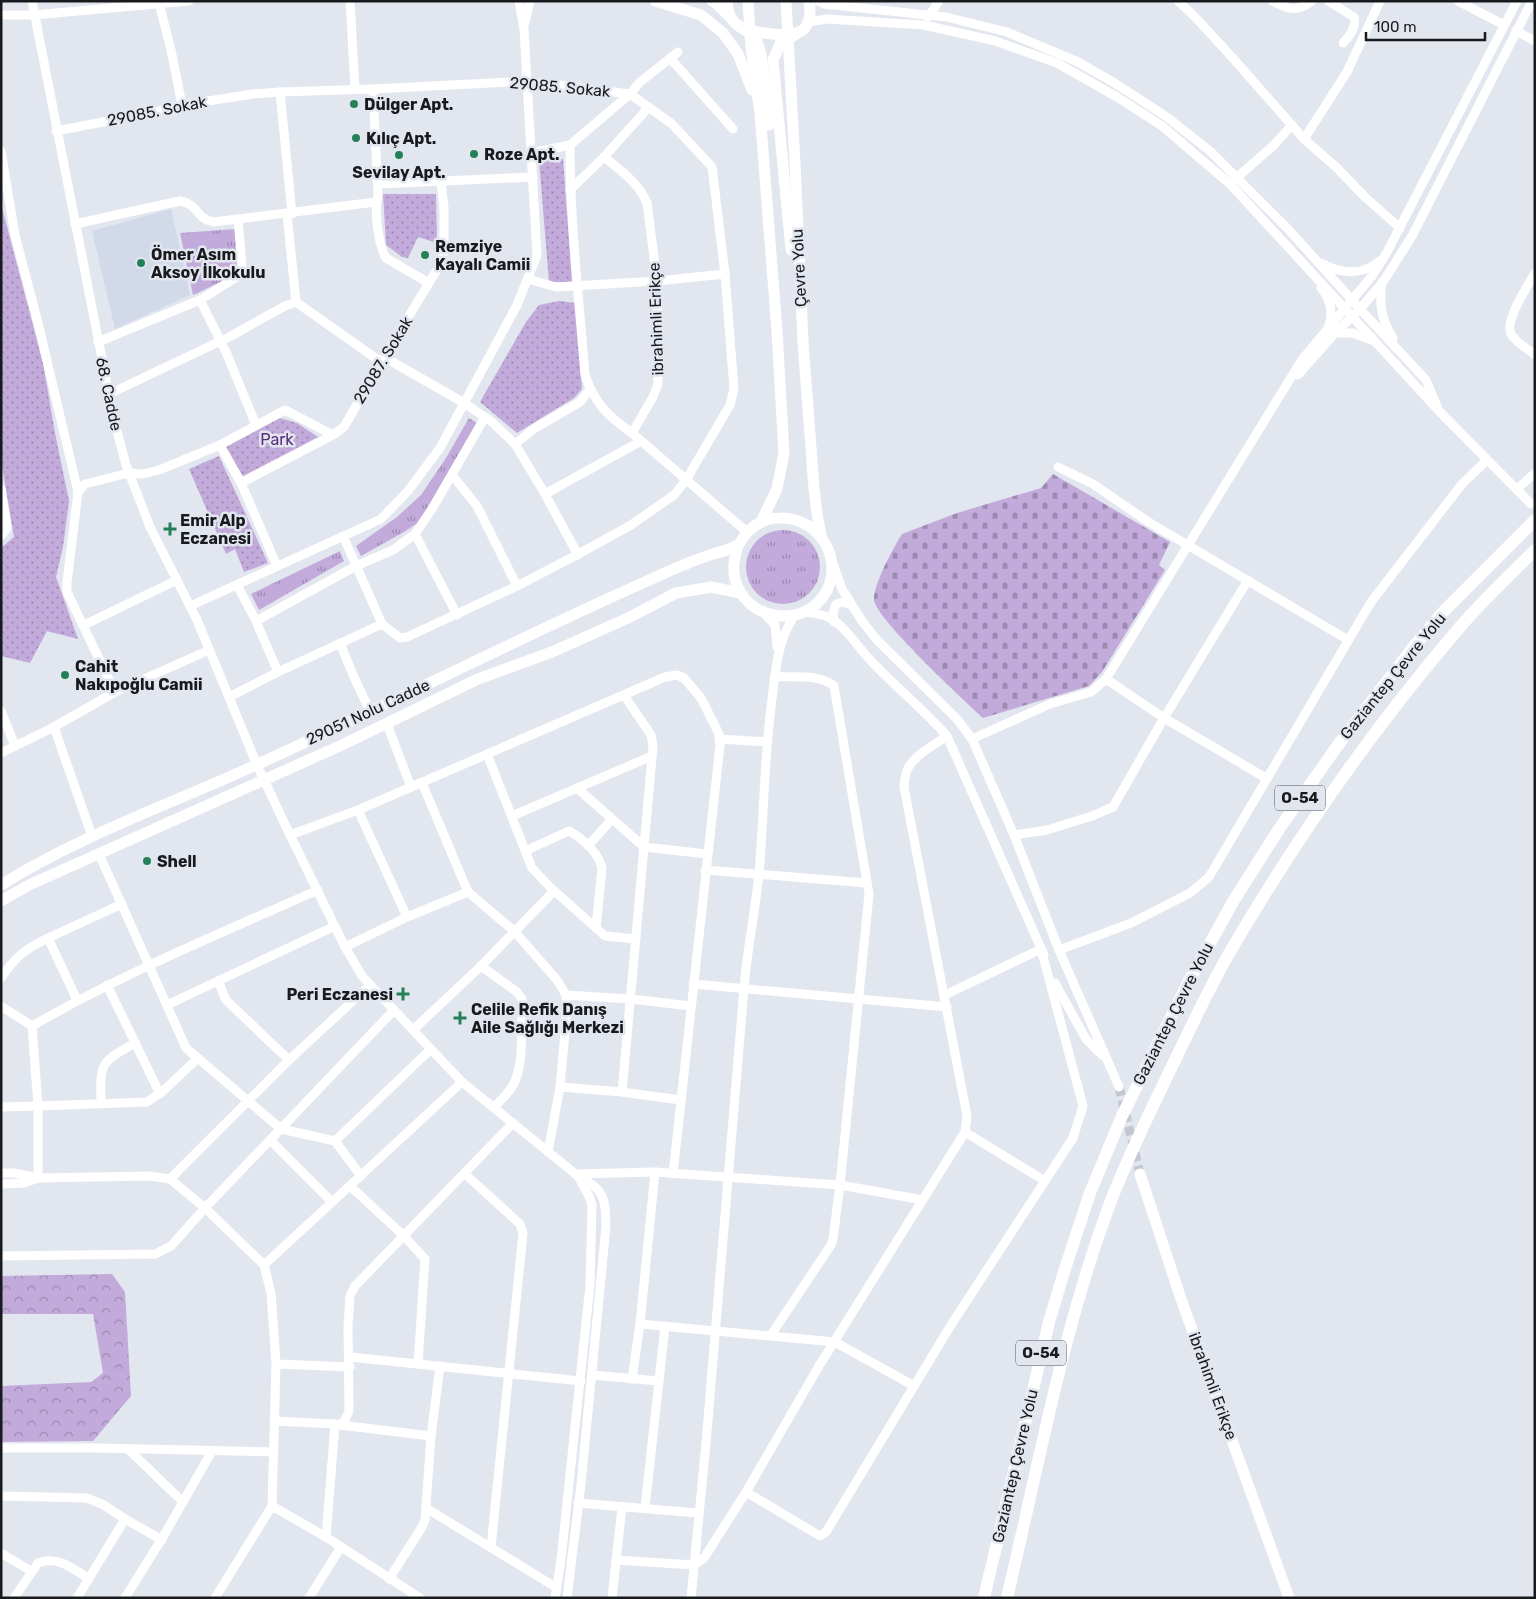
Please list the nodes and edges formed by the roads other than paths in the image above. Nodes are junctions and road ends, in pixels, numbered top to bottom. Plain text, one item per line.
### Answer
1 (32, 1) edge
2 (189, 1) edge
3 (350, 1) edge
4 (518, 1) edge
5 (530, 1) edge
6 (655, 1) edge
7 (712, 1) edge
8 (728, 1) edge
9 (748, 1) edge
10 (786, 1) edge
11 (809, 1) edge
12 (818, 1) edge
13 (940, 1) edge
14 (1178, 1) edge
15 (1272, 1) edge
16 (1312, 1) edge
17 (1328, 1) edge
18 (1380, 1) edge
19 (1458, 1) edge
20 (1517, 1) edge
21 (1532, 1) edge
22 (160, 3) junction
23 (929, 14) junction
24 (1, 15) edge
25 (34, 15) junction
26 (734, 22) junction
27 (807, 22) junction
28 (924, 25) junction
29 (1504, 25) junction
30 (524, 29) junction
31 (1516, 31) junction
32 (796, 34) junction
33 (1535, 41) edge
34 (1343, 43) dead end
35 (678, 52) dead end
36 (670, 58) junction
37 (527, 81) junction
38 (356, 88) junction
39 (373, 89) junction
40 (280, 92) junction
41 (630, 94) junction
42 (182, 105) junction
43 (759, 105) junction
44 (649, 107) junction
45 (1292, 125) junction
46 (733, 129) dead end
47 (56, 131) junction
48 (1304, 139) junction
49 (570, 146) junction
50 (1, 152) edge
51 (531, 153) junction
52 (604, 157) junction
53 (533, 177) junction
54 (1237, 178) junction
55 (441, 181) junction
56 (378, 184) junction
57 (1230, 184) junction
58 (570, 190) junction
59 (376, 202) junction
60 (290, 214) junction
61 (238, 220) junction
62 (75, 224) junction
63 (1400, 228) junction
64 (1292, 251) junction
65 (1386, 254) junction
66 (1312, 255) junction
67 (1535, 272) edge
68 (725, 274) junction
69 (528, 279) junction
70 (657, 281) junction
71 (1382, 282) junction
72 (429, 283) junction
73 (578, 286) junction
74 (200, 300) junction
75 (1352, 300) junction
76 (296, 302) junction
77 (1345, 308) junction
78 (1360, 309) junction
79 (1353, 317) junction
80 (1332, 330) junction
81 (777, 338) junction
82 (221, 341) junction
83 (98, 342) junction
84 (1377, 345) junction
85 (1535, 355) edge
86 (1406, 357) junction
87 (382, 360) junction
88 (807, 386) junction
89 (590, 389) junction
90 (109, 394) junction
91 (464, 403) junction
92 (1439, 411) junction
93 (485, 417) junction
94 (256, 425) junction
95 (632, 433) junction
96 (333, 435) junction
97 (641, 441) junction
98 (515, 444) junction
99 (220, 445) junction
100 (1487, 460) junction
101 (1058, 467) dead end
102 (129, 473) junction
103 (1535, 473) edge
104 (452, 475) junction
105 (686, 480) junction
106 (241, 483) junction
107 (1, 489) edge
108 (1517, 489) junction
109 (78, 492) junction
110 (546, 494) junction
111 (1531, 504) dead end
112 (1535, 520) edge
113 (761, 522) junction
114 (747, 532) junction
115 (415, 534) junction
116 (821, 535) junction
117 (1, 536) edge
118 (343, 536) junction
119 (738, 546) junction
120 (1190, 546) junction
121 (1535, 550) edge
122 (578, 554) junction
123 (833, 564) junction
124 (277, 566) junction
125 (356, 566) junction
126 (177, 580) junction
127 (1248, 580) junction
128 (237, 585) junction
129 (517, 586) junction
130 (740, 593) junction
131 (851, 605) junction
132 (190, 606) junction
133 (765, 614) junction
134 (799, 614) junction
135 (457, 615) junction
136 (256, 620) junction
137 (834, 622) junction
138 (382, 624) junction
139 (84, 625) junction
140 (1348, 640) junction
141 (340, 644) junction
142 (209, 650) junction
143 (778, 652) junction
144 (278, 672) junction
145 (775, 677) junction
146 (1106, 679) junction
147 (115, 692) junction
148 (624, 695) junction
149 (229, 698) junction
150 (1, 711) edge
151 (370, 711) junction
152 (1164, 718) junction
153 (386, 724) junction
154 (54, 727) junction
155 (947, 736) junction
156 (719, 739) junction
157 (972, 739) junction
158 (767, 742) junction
159 (15, 746) junction
160 (1, 753) edge
161 (488, 754) junction
162 (652, 756) junction
163 (257, 765) junction
164 (1266, 778) junction
165 (265, 780) junction
166 (422, 783) junction
167 (411, 787) junction
168 (577, 788) junction
169 (358, 810) junction
170 (512, 816) junction
171 (612, 819) junction
172 (290, 835) junction
173 (1014, 835) junction
174 (92, 836) junction
175 (588, 846) junction
176 (644, 847) junction
177 (525, 851) junction
178 (98, 854) junction
179 (707, 854) junction
180 (705, 870) junction
181 (759, 875) junction
182 (867, 883) junction
183 (1, 885) edge
184 (318, 890) junction
185 (554, 891) junction
186 (468, 892) junction
187 (1, 901) edge
188 (122, 904) junction
189 (407, 917) junction
190 (335, 926) junction
191 (596, 928) junction
192 (514, 931) junction
193 (48, 938) junction
194 (636, 939) junction
195 (345, 947) junction
196 (1042, 949) junction
197 (1059, 950) junction
198 (149, 964) junction
199 (481, 966) junction
200 (1, 978) edge
201 (218, 981) junction
202 (693, 984) junction
203 (107, 985) junction
204 (370, 985) junction
205 (744, 988) junction
206 (566, 995) junction
207 (945, 995) junction
208 (631, 999) junction
209 (858, 999) junction
210 (77, 1000) junction
211 (167, 1005) junction
212 (1, 1006) edge
213 (691, 1006) junction
214 (947, 1007) junction
215 (394, 1010) junction
216 (32, 1026) junction
217 (413, 1030) junction
218 (135, 1043) junction
219 (432, 1049) junction
220 (1104, 1056) junction
221 (198, 1058) junction
222 (289, 1060) junction
223 (462, 1082) junction
224 (560, 1087) junction
225 (1119, 1088) tunnel mouth
226 (622, 1092) junction
227 (160, 1094) junction
228 (681, 1100) junction
229 (249, 1101) junction
230 (101, 1103) junction
231 (38, 1106) junction
232 (1, 1107) edge
233 (494, 1107) junction
234 (513, 1123) junction
235 (281, 1129) junction
236 (965, 1132) junction
237 (270, 1140) junction
238 (335, 1141) junction
239 (548, 1152) junction
240 (655, 1172) junction
241 (1, 1174) edge
242 (465, 1174) junction
243 (673, 1174) junction
244 (1140, 1174) tunnel mouth
245 (576, 1175) junction
246 (360, 1176) junction
247 (38, 1178) junction
248 (728, 1178) junction
249 (170, 1179) junction
250 (1045, 1180) junction
251 (1, 1184) edge
252 (840, 1185) junction
253 (350, 1186) junction
254 (923, 1200) junction
255 (332, 1202) junction
256 (205, 1208) junction
257 (404, 1236) junction
258 (1, 1256) edge
259 (264, 1265) junction
260 (640, 1324) junction
261 (664, 1326) junction
262 (715, 1330) junction
263 (771, 1335) junction
264 (835, 1342) junction
265 (350, 1357) junction
266 (276, 1364) junction
267 (418, 1364) junction
268 (440, 1366) junction
269 (350, 1367) junction
270 (508, 1373) junction
271 (592, 1375) junction
272 (632, 1378) junction
273 (581, 1381) junction
274 (658, 1381) junction
275 (914, 1386) junction
276 (274, 1421) junction
277 (338, 1424) junction
278 (431, 1436) junction
279 (1, 1448) edge
280 (128, 1448) junction
281 (212, 1450) junction
282 (274, 1452) junction
283 (746, 1492) junction
284 (1, 1496) edge
285 (183, 1502) junction
286 (578, 1503) junction
287 (272, 1506) junction
288 (622, 1507) junction
289 (426, 1508) junction
290 (645, 1508) junction
291 (698, 1513) junction
292 (126, 1519) junction
293 (326, 1537) junction
294 (162, 1540) junction
295 (341, 1547) junction
296 (491, 1547) junction
297 (1, 1554) edge
298 (616, 1560) junction
299 (694, 1565) junction
300 (32, 1572) junction
301 (89, 1578) junction
302 (389, 1579) junction
303 (557, 1588) junction
304 (405, 1594) edge
305 (14, 1598) edge
306 (77, 1598) edge
307 (124, 1598) edge
308 (215, 1598) edge
309 (309, 1598) edge
310 (420, 1598) edge
311 (555, 1598) edge
312 (567, 1598) edge
313 (612, 1598) edge
314 (691, 1598) edge
315 (984, 1598) edge
316 (1007, 1598) edge
317 (1289, 1598) edge

1 - 25 street, 68. Cadde
2 - 22 street
3 - 38 street
4 - 30 street
5 - 30 street
6 - 43 main road
7 - 26 main road
8 - 26 main road
9 - 43 main road, Çevre Yolu
10 - 88 main road, Çevre Yolu
11 - 27 main road
12 - 23 street
13 - 23 street
14 - 45 street
15 - 16 street
17 - 34 street
18 - 48 street
19 - 29 street
20 - 29 street
21 - 31 street
22 - 25 street
22 - 42 street
23 - 28 street
23 - 54 street
24 - 25 street
25 - 47 street, 68. Cadde
26 - 32 main road
26 - 81 main road
27 - 28 street
27 - 32 main road
28 - 57 street
29 - 63 street
30 - 37 street
31 - 33 street
31 - 71 street
32 - 88 main road
35 - 36 street
36 - 41 street
36 - 46 street
37 - 39 street, 29085. Sokak
37 - 41 street, 29085. Sokak
37 - 51 street
38 - 39 street, 29085. Sokak
38 - 40 street, 29085. Sokak
39 - 56 street
40 - 42 street, 29085. Sokak
40 - 60 street
41 - 44 street, 29085. Sokak
41 - 49 street
42 - 47 street, 29085. Sokak
43 - 81 main road, Çevre Yolu
44 - 52 street
44 - 68 street, 29085. Sokak
45 - 48 street
45 - 54 street
47 - 62 street, 68. Cadde
48 - 63 street
49 - 51 street
49 - 58 street
50 - 109 street
51 - 53 street
52 - 58 street
52 - 70 street, ibrahimli Erikçe
53 - 55 street
53 - 69 street
54 - 57 street
54 - 66 street
55 - 56 street
55 - 72 street, 29087. Sokak
56 - 59 street
57 - 64 street
58 - 73 street
59 - 60 street
59 - 72 street
60 - 61 street
60 - 76 street
61 - 62 street
61 - 74 street
62 - 83 street, 68. Cadde
63 - 65 street
64 - 77 street
64 - 80 street
65 - 66 street
65 - 75 street
66 - 75 street
67 - 85 street
68 - 70 street
68 - 105 street, 29085. Sokak
69 - 73 street
69 - 91 street
70 - 73 street
70 - 95 street, ibrahimli Erikçe
71 - 78 street
71 - 86 street
72 - 87 street, 29087. Sokak
73 - 89 street
74 - 82 street
74 - 83 street
75 - 77 street
75 - 78 street
76 - 82 street
76 - 87 street
77 - 79 street
77 - 80 street
78 - 79 street
78 - 86 street
79 - 80 street
79 - 84 street
80 - 84 street
80 - 120 street
81 - 113 main road, Çevre Yolu
82 - 90 street
82 - 94 street
83 - 90 street, 68. Cadde
84 - 92 street
86 - 92 street
87 - 91 street
87 - 96 street, 29087. Sokak
88 - 116 main road, Çevre Yolu
89 - 95 street
89 - 98 street
90 - 102 street, 68. Cadde
91 - 93 street
91 - 118 street
92 - 100 street
93 - 98 street
93 - 104 street
94 - 96 street
94 - 99 street
95 - 97 street
96 - 106 street, 29087. Sokak
97 - 105 street
97 - 110 street
98 - 110 street
99 - 102 street
99 - 106 street
100 - 108 street
100 - 140 street
101 - 120 street
102 - 109 street
102 - 126 street, 68. Cadde
103 - 108 street
104 - 115 street
104 - 129 street
105 - 114 street
105 - 122 street, 29085. Sokak
106 - 124 street
107 - 117 street
108 - 111 street
109 - 139 street
110 - 122 street
112 - 315 highway, Gaziantep Çevre Yolu / O-54
113 - 114 main road
113 - 116 main road
114 - 119 main road
115 - 125 street
115 - 135 street
116 - 123 main road
118 - 124 street
118 - 125 street
119 - 130 main road
119 - 151 main road, 29051 Nolu Cadde
120 - 127 street
120 - 146 street
121 - 316 highway, Gaziantep Çevre Yolu / O-54
122 - 129 street, 29085. Sokak
123 - 131 street
123 - 134 main road
124 - 128 street
125 - 136 street
125 - 138 street
126 - 132 street, 68. Cadde
126 - 139 street
127 - 140 street
127 - 152 street
128 - 132 street
128 - 136 street
129 - 135 street, 29085. Sokak
130 - 133 main road, 29051 Nolu Cadde
130 - 153 main road, 29051 Nolu Cadde
131 - 137 street
131 - 157 street
132 - 142 street, 68. Cadde
133 - 134 main road
133 - 143 street
134 - 137 street
134 - 143 street
135 - 138 street, 29085. Sokak
136 - 144 street
137 - 155 street
138 - 141 street
139 - 147 street
140 - 164 street
141 - 144 street
141 - 151 street
142 - 147 street
142 - 149 street, 68. Cadde
143 - 145 street
144 - 149 street
145 - 158 street
145 - 182 street
146 - 152 street
146 - 157 street
147 - 154 street
148 - 156 street
148 - 161 street
148 - 162 street
149 - 163 street, 68. Cadde
150 - 159 street
151 - 163 main road, 29051 Nolu Cadde
152 - 164 street
152 - 173 street
153 - 165 main road, 29051 Nolu Cadde
153 - 167 street
154 - 159 street
154 - 174 street
155 - 196 street
155 - 207 street
156 - 158 street
156 - 179 street
157 - 173 street
158 - 181 street
159 - 160 street
161 - 166 street
161 - 170 street
162 - 168 street
162 - 176 street
163 - 165 street, 68. Cadde
163 - 174 main road, 29051 Nolu Cadde
164 - 197 street
165 - 172 street, 68. Cadde
165 - 178 main road, 29051 Nolu Cadde
166 - 167 street
166 - 186 street
167 - 169 street
168 - 170 street
168 - 171 street
169 - 172 street
169 - 189 street
170 - 177 street
171 - 175 street
171 - 176 street
172 - 184 street, 68. Cadde
173 - 197 street
174 - 183 main road, 29051 Nolu Cadde
175 - 177 street
175 - 191 street
176 - 179 street
176 - 194 street
177 - 185 street
178 - 187 main road, 29051 Nolu Cadde
178 - 188 street
179 - 180 street
180 - 181 street
180 - 202 street
181 - 182 street
181 - 205 street
182 - 209 street
184 - 190 street, 68. Cadde
184 - 198 street
185 - 191 street
185 - 192 street
186 - 189 street
186 - 192 street
188 - 193 street
188 - 198 street
189 - 195 street
190 - 195 street, 68. Cadde
190 - 201 street
191 - 194 street
192 - 199 street
192 - 206 street
193 - 200 street
193 - 210 street
194 - 208 street
195 - 204 street, 68. Cadde
196 - 207 street
196 - 220 street
196 - 250 street
197 - 220 street
198 - 203 street
198 - 211 street
199 - 217 street
199 - 233 street
201 - 211 street
201 - 222 street
202 - 205 street
202 - 213 street
203 - 210 street
203 - 218 street
204 - 215 street, 68. Cadde
204 - 222 street
205 - 209 street
205 - 248 street
206 - 208 street
206 - 224 street
207 - 214 street
208 - 213 street
208 - 226 street
209 - 214 street
209 - 252 street
210 - 216 street
211 - 221 street
212 - 216 street
213 - 228 street
214 - 236 street
215 - 217 street, 68. Cadde
215 - 235 street
216 - 231 street
217 - 219 street, 68. Cadde
218 - 227 street
218 - 230 street
219 - 223 street, 68. Cadde
219 - 238 street
220 - 225 street
221 - 227 street
221 - 229 street
222 - 229 street
223 - 233 street, 68. Cadde
223 - 246 street
224 - 226 street
224 - 239 street
226 - 228 street
227 - 230 street
228 - 243 street
229 - 235 street
229 - 249 street
230 - 231 street
231 - 232 street
231 - 247 street
233 - 234 street, 68. Cadde
234 - 239 street, 68. Cadde
234 - 242 street
235 - 237 street
235 - 238 street
236 - 250 street
236 - 254 street
237 - 255 street
237 - 256 street
238 - 246 street
239 - 245 street, 68. Cadde
240 - 243 street
240 - 245 street
240 - 260 street
241 - 247 street
242 - 257 street
242 - 270 street
243 - 248 street
244 - 317 main road, ibrahimli Erikçe
245 - 271 street, 68. Cadde
245 - 273 street
246 - 253 street
247 - 249 street
247 - 251 street
248 - 252 street
248 - 262 street
249 - 256 street
250 - 275 street
252 - 254 street
252 - 263 street
253 - 255 street
253 - 257 street
254 - 264 street
255 - 259 street
256 - 258 street
256 - 259 street
257 - 265 street
257 - 267 street
259 - 266 street
260 - 261 street
260 - 272 street
261 - 262 street
261 - 274 street
262 - 263 street
262 - 291 street
263 - 264 street
264 - 275 street
264 - 283 street
265 - 267 street
265 - 269 street
266 - 269 street
266 - 276 street
267 - 268 street
268 - 270 street
268 - 278 street
269 - 277 street
270 - 273 street
270 - 296 street
271 - 272 street
271 - 286 street, 68. Cadde
272 - 274 street
273 - 303 street
274 - 290 street
275 - 283 street
276 - 277 street
276 - 282 street
277 - 278 street
277 - 293 street
278 - 289 street
279 - 280 street
280 - 281 street
280 - 285 street
281 - 282 street
281 - 285 street
282 - 287 street
283 - 299 street
284 - 292 street
285 - 294 street
286 - 288 street
286 - 312 street, 68. Cadde
287 - 293 street
287 - 308 street
288 - 290 street
288 - 298 street
289 - 296 street
289 - 302 street
290 - 291 street
291 - 299 street
292 - 294 street
292 - 301 street
293 - 295 street
294 - 307 street
295 - 302 street
295 - 309 street
296 - 303 street
297 - 300 street
298 - 299 street
298 - 313 street
299 - 314 street
300 - 301 street
300 - 305 street
301 - 306 street
302 - 304 street
303 - 311 street
304 - 310 street

